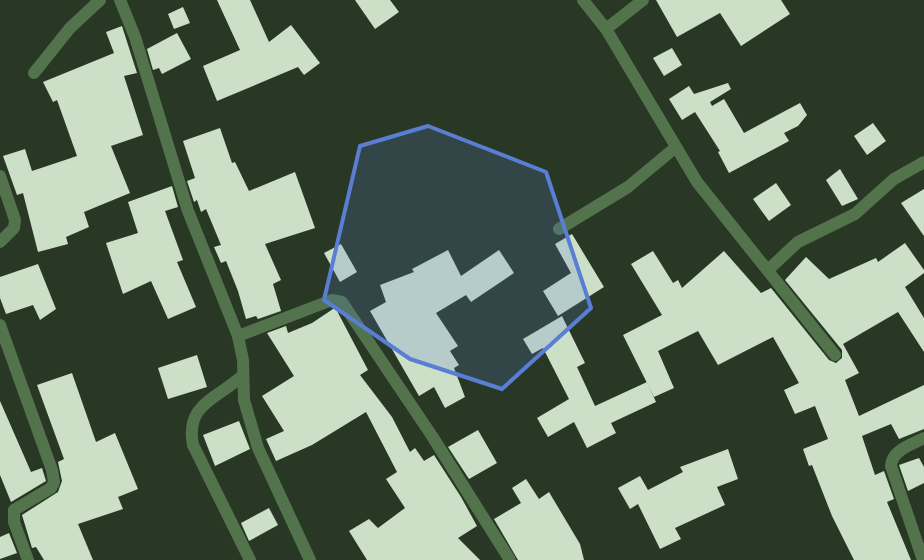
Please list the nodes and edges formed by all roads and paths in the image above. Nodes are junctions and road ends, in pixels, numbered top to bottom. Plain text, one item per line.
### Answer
1 (100, 0) edge
2 (120, 0) edge
3 (583, 0) edge
4 (643, 0) edge
5 (606, 28) junction
6 (34, 73) dead end
7 (676, 147) junction
8 (924, 162) edge
9 (0, 176) edge
10 (559, 228) dead end
11 (0, 242) edge
12 (769, 269) junction
13 (0, 325) edge
14 (238, 336) junction
15 (835, 355) dead end
16 (242, 376) junction
17 (924, 438) edge
18 (28, 560) edge
19 (250, 560) edge
20 (310, 560) edge
21 (510, 560) edge
22 (923, 560) edge

1 - 6 street
2 - 14 street
3 - 5 street
4 - 5 street
5 - 7 street
7 - 10 street
7 - 12 street
8 - 12 street
9 - 11 street
12 - 15 street
13 - 18 street
14 - 16 street
14 - 21 street
16 - 19 street
16 - 20 street
17 - 22 street

